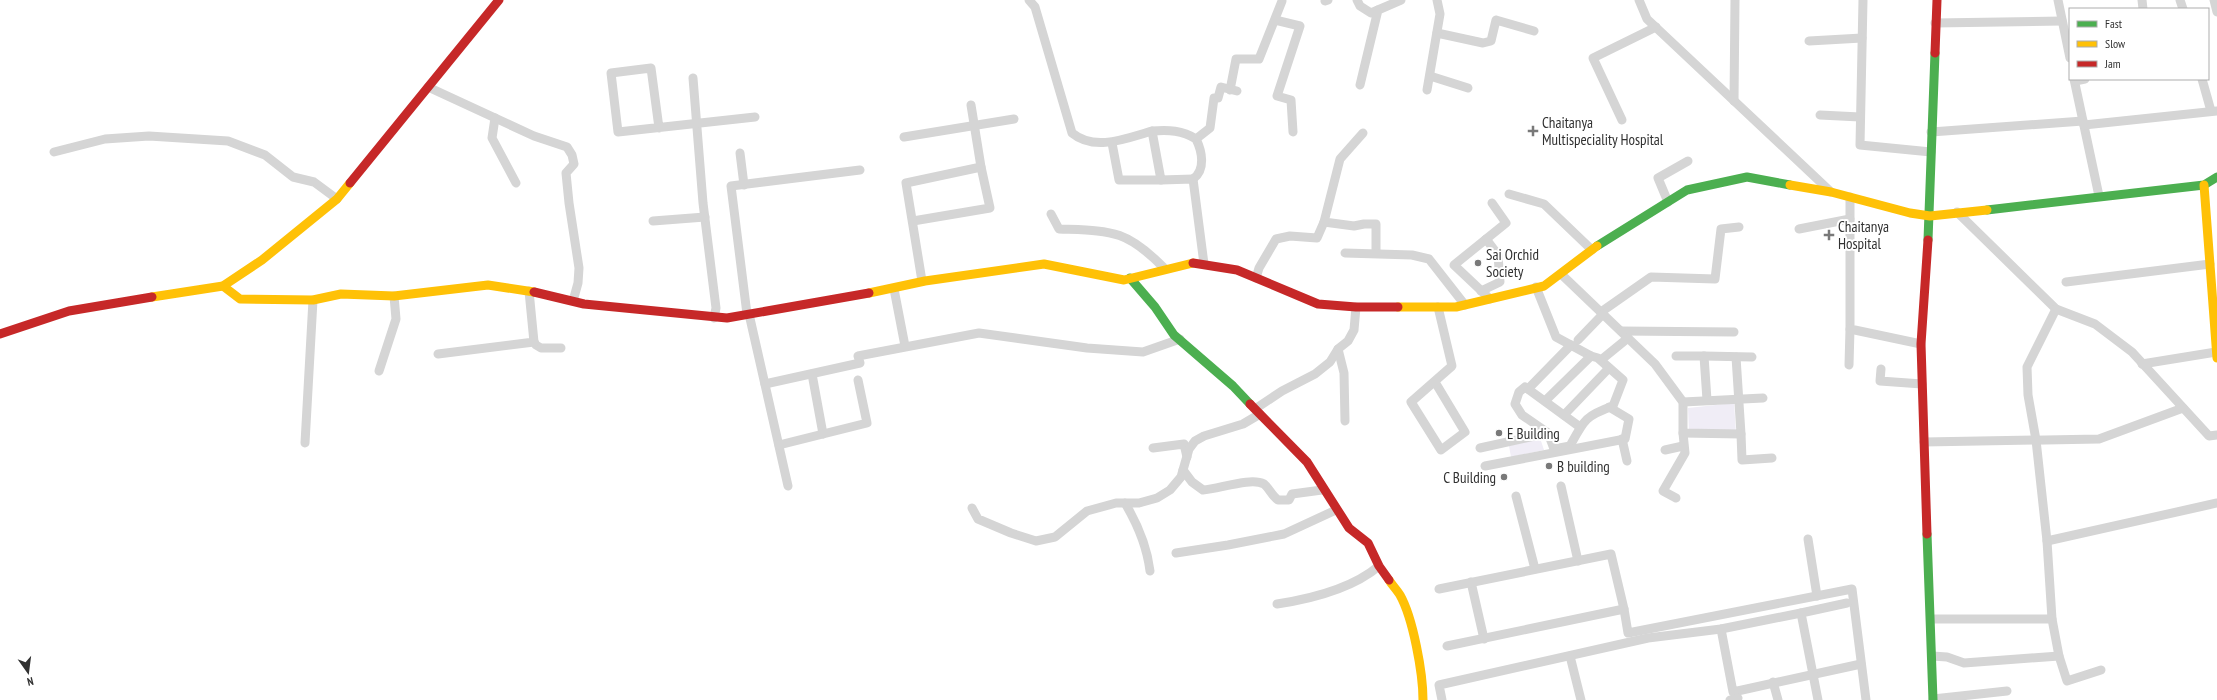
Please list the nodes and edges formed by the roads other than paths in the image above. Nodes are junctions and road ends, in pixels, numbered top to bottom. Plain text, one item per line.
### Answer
1 (499, 0) edge
2 (1029, 0) edge
3 (1357, 0) edge
4 (1401, 0) edge
5 (1437, 0) edge
6 (1639, 0) edge
7 (1735, 0) edge
8 (1863, 0) edge
9 (1937, 0) edge
10 (2058, 0) edge
11 (2214, 0) edge
12 (1282, 2) dead end
13 (1378, 10) junction
14 (2217, 12) edge
15 (1274, 20) junction
16 (1935, 23) junction
17 (2065, 23) edge
18 (1656, 27) junction
19 (1534, 30) dead end
20 (1437, 33) junction
21 (1862, 38) junction
22 (1809, 41) dead end
23 (2069, 51) edge
24 (1430, 76) junction
25 (692, 78) dead end
26 (2074, 80) edge
27 (2202, 80) edge
28 (1360, 85) dead end
29 (428, 87) junction
30 (1468, 88) dead end
31 (1427, 90) dead end
32 (1734, 101) junction
33 (971, 105) dead end
34 (2214, 111) edge
35 (1820, 115) dead end
36 (755, 117) dead end
37 (1860, 117) junction
38 (495, 118) junction
39 (1014, 119) dead end
40 (1622, 120) dead end
41 (2084, 123) junction
42 (696, 124) junction
43 (975, 125) junction
44 (659, 128) junction
45 (1152, 131) junction
46 (1293, 132) dead end
47 (1931, 132) junction
48 (1363, 134) dead end
49 (904, 137) dead end
50 (1196, 139) junction
51 (1112, 143) junction
52 (54, 152) dead end
53 (1931, 152) junction
54 (740, 153) dead end
55 (1688, 160) dead end
56 (981, 167) junction
57 (860, 170) dead end
58 (2217, 177) edge
59 (1193, 178) junction
60 (1161, 180) junction
61 (516, 183) dead end
62 (744, 185) junction
63 (2204, 185) junction
64 (1831, 192) junction
65 (1509, 194) dead end
66 (2098, 196) junction
67 (1850, 197) junction
68 (337, 199) junction
69 (1668, 202) junction
70 (1492, 203) dead end
71 (1957, 212) junction
72 (1051, 214) dead end
73 (1930, 216) junction
74 (704, 217) junction
75 (1850, 218) junction
76 (653, 221) dead end
77 (913, 221) junction
78 (1324, 222) junction
79 (1739, 227) dead end
80 (1799, 229) dead end
81 (1486, 239) junction
82 (1592, 250) junction
83 (1345, 253) dead end
84 (1376, 253) junction
85 (1204, 264) junction
86 (2210, 264) junction
87 (1164, 268) junction
88 (1561, 274) junction
89 (1130, 278) junction
90 (1256, 278) junction
91 (2214, 280) edge
92 (922, 281) junction
93 (2066, 282) dead end
94 (223, 286) junction
95 (1536, 287) junction
96 (894, 289) junction
97 (529, 291) junction
98 (1482, 291) junction
99 (394, 296) junction
100 (1490, 299) junction
101 (313, 300) junction
102 (573, 302) junction
103 (1465, 305) junction
104 (1356, 307) junction
105 (1438, 307) junction
106 (2056, 309) junction
107 (1602, 313) junction
108 (748, 314) junction
109 (714, 318) junction
110 (1850, 329) junction
111 (1621, 331) junction
112 (1734, 332) dead end
113 (0, 334) edge
114 (1628, 338) junction
115 (1180, 339) junction
116 (534, 342) junction
117 (1575, 343) junction
118 (1921, 344) junction
119 (905, 346) junction
120 (561, 348) dead end
121 (1338, 349) junction
122 (438, 354) dead end
123 (2216, 355) edge
124 (1591, 356) junction
125 (1676, 356) dead end
126 (1704, 356) junction
127 (1736, 357) junction
128 (1752, 357) dead end
129 (1601, 360) junction
130 (1849, 364) dead end
131 (2142, 364) junction
132 (1609, 368) junction
133 (1881, 369) dead end
134 (379, 371) dead end
135 (812, 374) junction
136 (858, 380) dead end
137 (1435, 382) junction
138 (765, 384) junction
139 (1922, 384) junction
140 (1528, 389) junction
141 (1762, 398) dead end
142 (1739, 399) junction
143 (1707, 400) junction
144 (1544, 401) junction
145 (1683, 402) junction
146 (1609, 407) junction
147 (2183, 408) junction
148 (1257, 411) junction
149 (1564, 415) junction
150 (1345, 421) dead end
151 (1580, 427) junction
152 (1548, 433) junction
153 (1684, 433) junction
154 (822, 434) junction
155 (1741, 434) junction
156 (2217, 435) edge
157 (1622, 439) junction
158 (2036, 440) junction
159 (1924, 442) junction
160 (305, 443) dead end
161 (779, 445) junction
162 (1683, 446) junction
163 (1153, 448) dead end
164 (1480, 448) dead end
165 (1665, 450) dead end
166 (1187, 457) junction
167 (1772, 458) dead end
168 (1627, 461) dead end
169 (1485, 466) dead end
170 (1183, 470) junction
171 (788, 486) dead end
172 (1561, 486) dead end
173 (1322, 490) junction
174 (1516, 496) dead end
175 (1676, 498) dead end
176 (1125, 503) junction
177 (2217, 503) edge
178 (972, 508) dead end
179 (1336, 510) junction
180 (1808, 539) dead end
181 (2047, 541) junction
182 (1176, 553) dead end
183 (1578, 560) junction
184 (1379, 566) junction
185 (1534, 569) junction
186 (1150, 571) dead end
187 (1471, 582) junction
188 (1439, 589) dead end
189 (1817, 596) junction
190 (1846, 603) dead end
191 (1277, 604) dead end
192 (1624, 609) junction
193 (1801, 613) junction
194 (1931, 619) junction
195 (2052, 619) junction
196 (1721, 629) junction
197 (1484, 638) junction
198 (1448, 646) dead end
199 (1570, 656) junction
200 (1932, 656) junction
201 (2059, 656) junction
202 (1861, 664) junction
203 (2101, 670) dead end
204 (1813, 674) junction
205 (1774, 682) junction
206 (2007, 691) dead end
207 (1735, 697) edge
208 (1423, 700) edge
209 (1442, 700) edge
210 (1580, 700) edge
211 (1778, 700) edge
212 (1818, 700) edge
213 (1866, 700) edge
214 (1933, 700) edge

1 - 29 main road
2 - 51 street
3 - 13 street
4 - 13 street
5 - 20 street
6 - 18 street
7 - 32 street
8 - 21 street
9 - 16 main road
10 - 17 street
11 - 14 street
12 - 15 street
13 - 28 street
15 - 46 street
15 - 50 street
16 - 17 street
16 - 47 main road
17 - 23 street
18 - 32 street
18 - 40 street
19 - 20 street
20 - 24 street
21 - 22 street
21 - 37 street
24 - 30 street
24 - 31 street
25 - 42 street
26 - 41 street
27 - 34 street
29 - 38 street
29 - 68 main road
32 - 64 street
33 - 43 street
34 - 41 street
35 - 37 street
36 - 42 street
37 - 53 street
38 - 61 street
38 - 102 street
39 - 43 street
41 - 47 street
41 - 66 street
42 - 44 street
42 - 74 street
43 - 49 street
43 - 56 street
44 - 44 street
45 - 50 street
45 - 51 street
45 - 60 street
47 - 53 main road
48 - 78 street
50 - 59 street
51 - 60 street
52 - 68 street
53 - 73 main road
54 - 62 street
55 - 69 street
56 - 77 street
56 - 77 street
57 - 62 street
58 - 63 main road
59 - 60 street
59 - 85 street
62 - 108 street
63 - 66 main road
63 - 86 main road
64 - 67 main road
64 - 69 main road
65 - 82 street
66 - 71 main road
67 - 73 main road
67 - 75 street
68 - 94 main road
69 - 82 main road
70 - 81 street
71 - 73 main road
71 - 106 street
72 - 87 street
73 - 118 main road
74 - 76 street
74 - 109 street
75 - 80 street
75 - 110 street
77 - 92 street
78 - 84 street
78 - 90 street
79 - 107 street
81 - 98 street
81 - 98 street
82 - 88 main road
83 - 84 street
84 - 103 street
85 - 87 main road
85 - 90 main road
86 - 91 main road
86 - 93 street
87 - 89 main road
88 - 95 main road
88 - 107 street
89 - 92 main road
89 - 115 main road
90 - 104 main road
91 - 123 main road
92 - 96 main road
94 - 101 main road
94 - 113 main road
95 - 100 main road
95 - 117 street
96 - 108 main road
96 - 119 street
97 - 99 main road
97 - 102 main road
97 - 116 street
98 - 100 street
99 - 101 main road
99 - 134 street
100 - 103 main road
101 - 160 street
102 - 109 main road
103 - 105 main road
104 - 105 main road
104 - 121 street
105 - 137 street
106 - 131 street
106 - 158 street
107 - 111 street
107 - 117 street
108 - 109 main road
108 - 138 street
110 - 118 street
110 - 130 street
111 - 112 street
111 - 114 street
114 - 129 street
114 - 145 street
115 - 119 street
115 - 148 main road
116 - 120 street
116 - 122 street
117 - 124 street
117 - 140 street
118 - 139 main road
119 - 135 street
121 - 148 street
121 - 150 street
123 - 131 street
124 - 129 street
124 - 144 street
125 - 126 street
126 - 127 street
126 - 143 street
127 - 128 street
127 - 142 street
129 - 132 street
131 - 147 street
132 - 146 street
132 - 149 street
133 - 139 street
135 - 138 street
135 - 154 street
136 - 154 street
137 - 137 street
138 - 161 street
139 - 159 main road
140 - 144 street
140 - 152 street
141 - 142 street
142 - 143 street
142 - 155 street
143 - 145 street
144 - 149 street
145 - 153 street
146 - 151 street
146 - 157 street
147 - 156 street
147 - 158 street
148 - 166 street
148 - 173 main road
149 - 151 street
151 - 152 street
152 - 164 street
153 - 155 street
153 - 162 street
154 - 161 street
155 - 167 street
157 - 168 street
157 - 169 street
158 - 159 street
158 - 181 street
159 - 194 main road
161 - 171 street
162 - 165 street
162 - 175 street
163 - 166 street
166 - 170 street
170 - 173 street
170 - 176 street
172 - 183 street
173 - 179 main road
174 - 185 street
176 - 178 street
176 - 186 street
177 - 181 street
179 - 182 street
179 - 184 main road
180 - 189 street
181 - 195 street
183 - 185 street
183 - 192 street
184 - 191 street
184 - 208 main road
185 - 187 street
187 - 188 street
187 - 197 street
189 - 192 street
189 - 202 street
190 - 193 street
192 - 197 street
193 - 196 street
193 - 204 street
194 - 195 street
194 - 200 main road
195 - 201 street
196 - 199 street
196 - 207 street
197 - 198 street
199 - 209 street
199 - 210 street
200 - 201 street
200 - 214 main road
201 - 203 street
202 - 204 street
202 - 213 street
204 - 205 street
204 - 212 street
205 - 207 street
205 - 211 street
206 - 214 street

